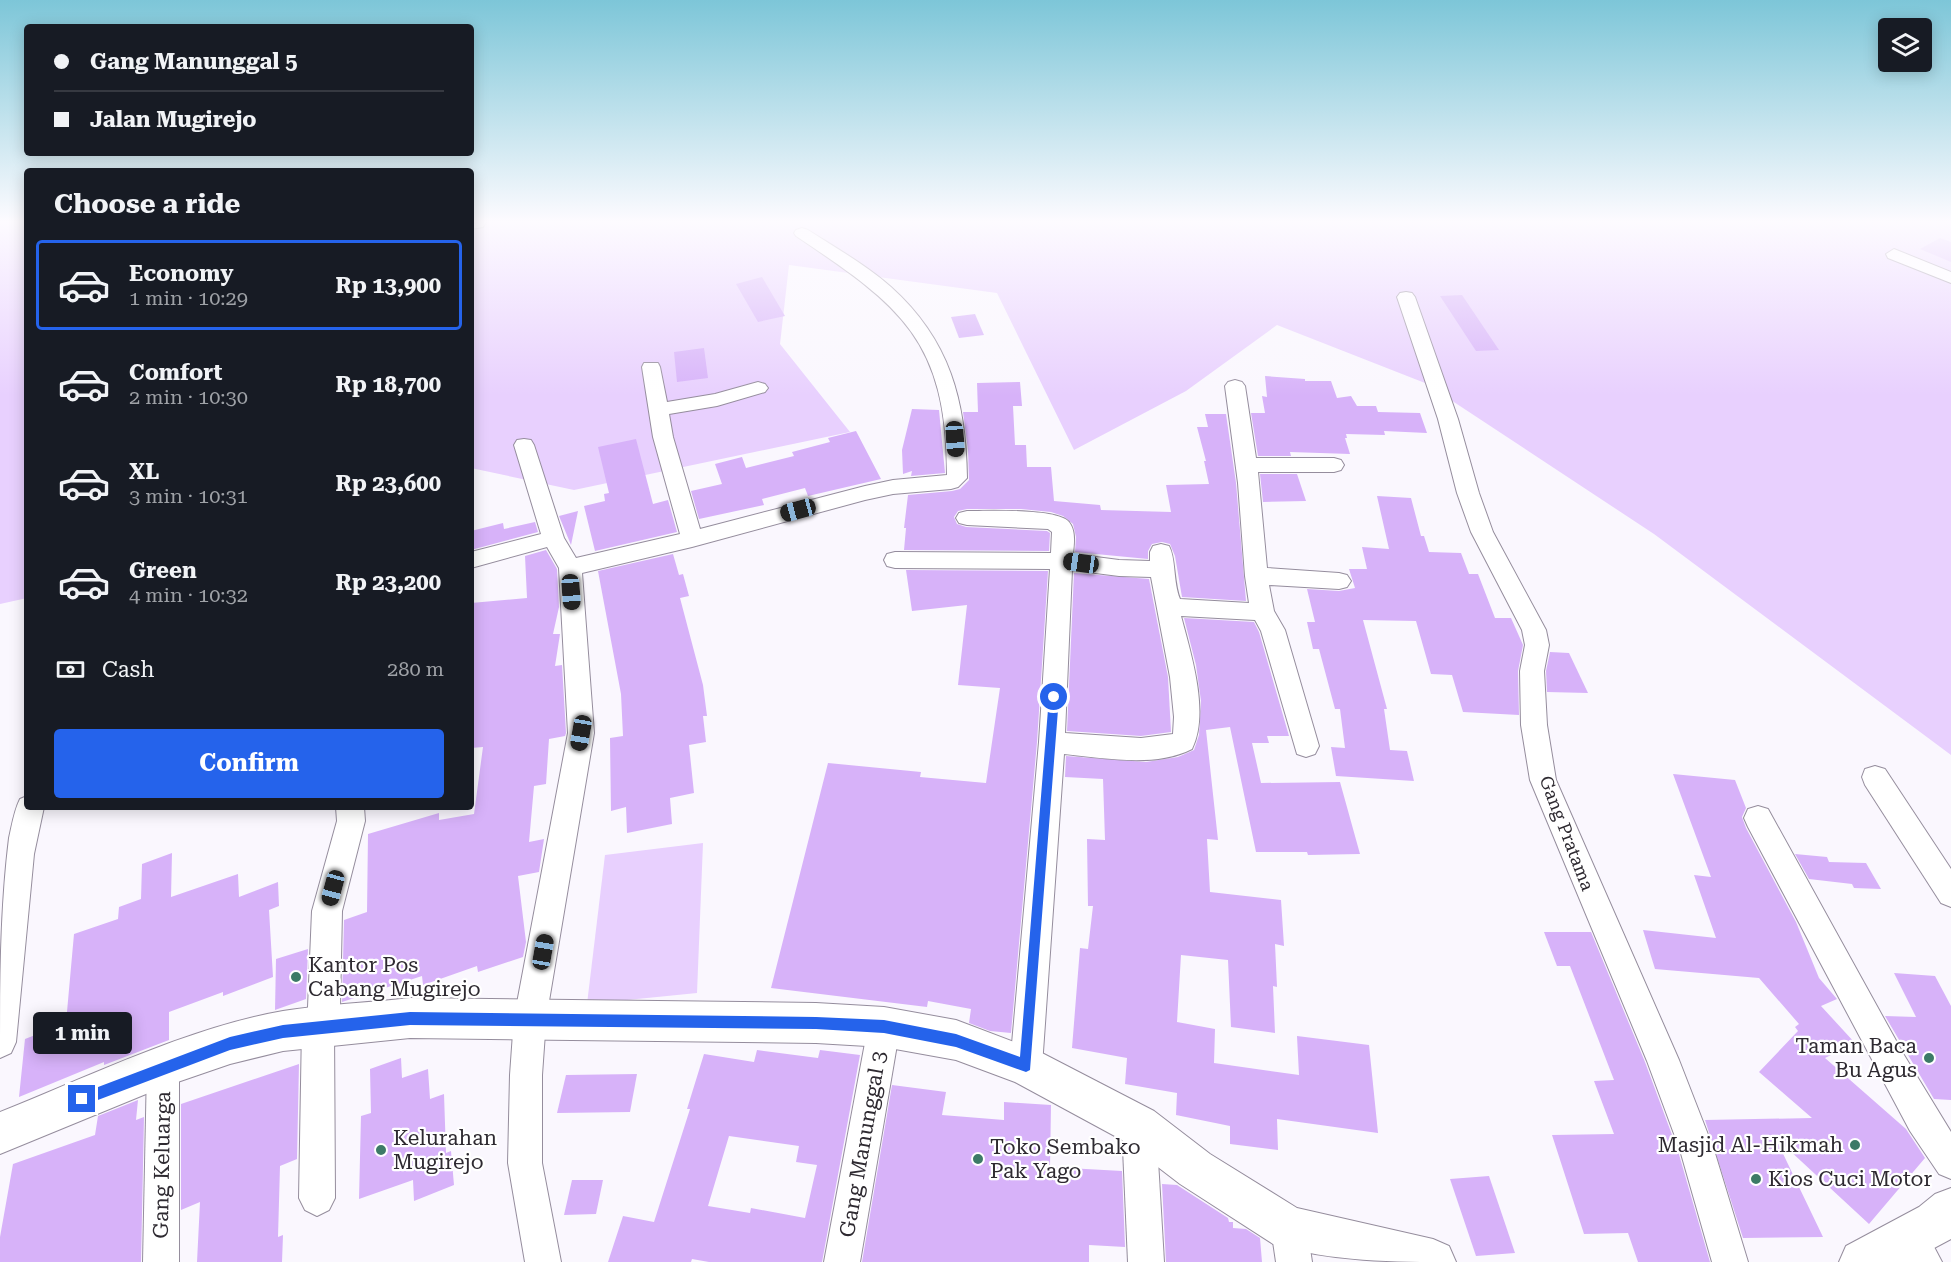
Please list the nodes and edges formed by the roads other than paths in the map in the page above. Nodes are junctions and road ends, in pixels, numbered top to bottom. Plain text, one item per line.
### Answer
1 (868, 279) edge
2 (1406, 297) dead end
3 (651, 367) dead end
4 (1235, 386) dead end
5 (758, 388) dead end
6 (658, 410) junction
7 (524, 445) dead end
8 (1246, 465) junction
9 (1334, 465) dead end
10 (967, 518) dead end
11 (553, 538) junction
12 (692, 539) junction
13 (474, 559) edge
14 (895, 560) dead end
15 (1062, 561) junction
16 (570, 568) junction
17 (1256, 576) junction
18 (1339, 581) dead end
19 (1167, 607) junction
20 (1262, 612) junction
21 (1052, 742) junction
22 (1306, 746) dead end
23 (1875, 777) dead end
24 (29, 810) edge
25 (350, 810) edge
26 (1758, 818) dead end
27 (1951, 894) edge
28 (530, 1019) junction
29 (318, 1027) junction
30 (884, 1027) junction
31 (0, 1042) edge
32 (1026, 1066) junction
33 (163, 1067) junction
34 (1139, 1126) junction
35 (0, 1133) edge
36 (1951, 1162) edge
37 (317, 1198) dead end
38 (1951, 1210) edge
39 (1292, 1245) edge
40 (1917, 1250) edge
41 (161, 1262) edge
42 (543, 1262) edge
43 (842, 1262) edge
44 (1146, 1262) edge
45 (1433, 1262) edge
46 (1730, 1262) edge
47 (1862, 1262) edge

1 - 12 street
2 - 46 street, Gang Pratama
3 - 6 street
4 - 8 street
5 - 6 street
6 - 12 street
7 - 11 street
8 - 9 street
8 - 17 street
10 - 15 street
11 - 13 street
11 - 16 street
12 - 16 street
14 - 15 street
15 - 19 street
15 - 21 street
16 - 28 street
17 - 18 street
17 - 20 street
19 - 20 street
19 - 21 street
20 - 22 street
21 - 32 street
23 - 27 street
24 - 31 street
25 - 29 street
26 - 36 street
28 - 29 street
28 - 30 street
28 - 42 street
29 - 33 street
29 - 37 street
30 - 32 street
30 - 43 street, Gang Manunggal 3
32 - 34 street
33 - 35 street
33 - 41 street, Gang Keluarga
34 - 39 street
34 - 44 street
38 - 40 street
39 - 45 street
40 - 47 street

